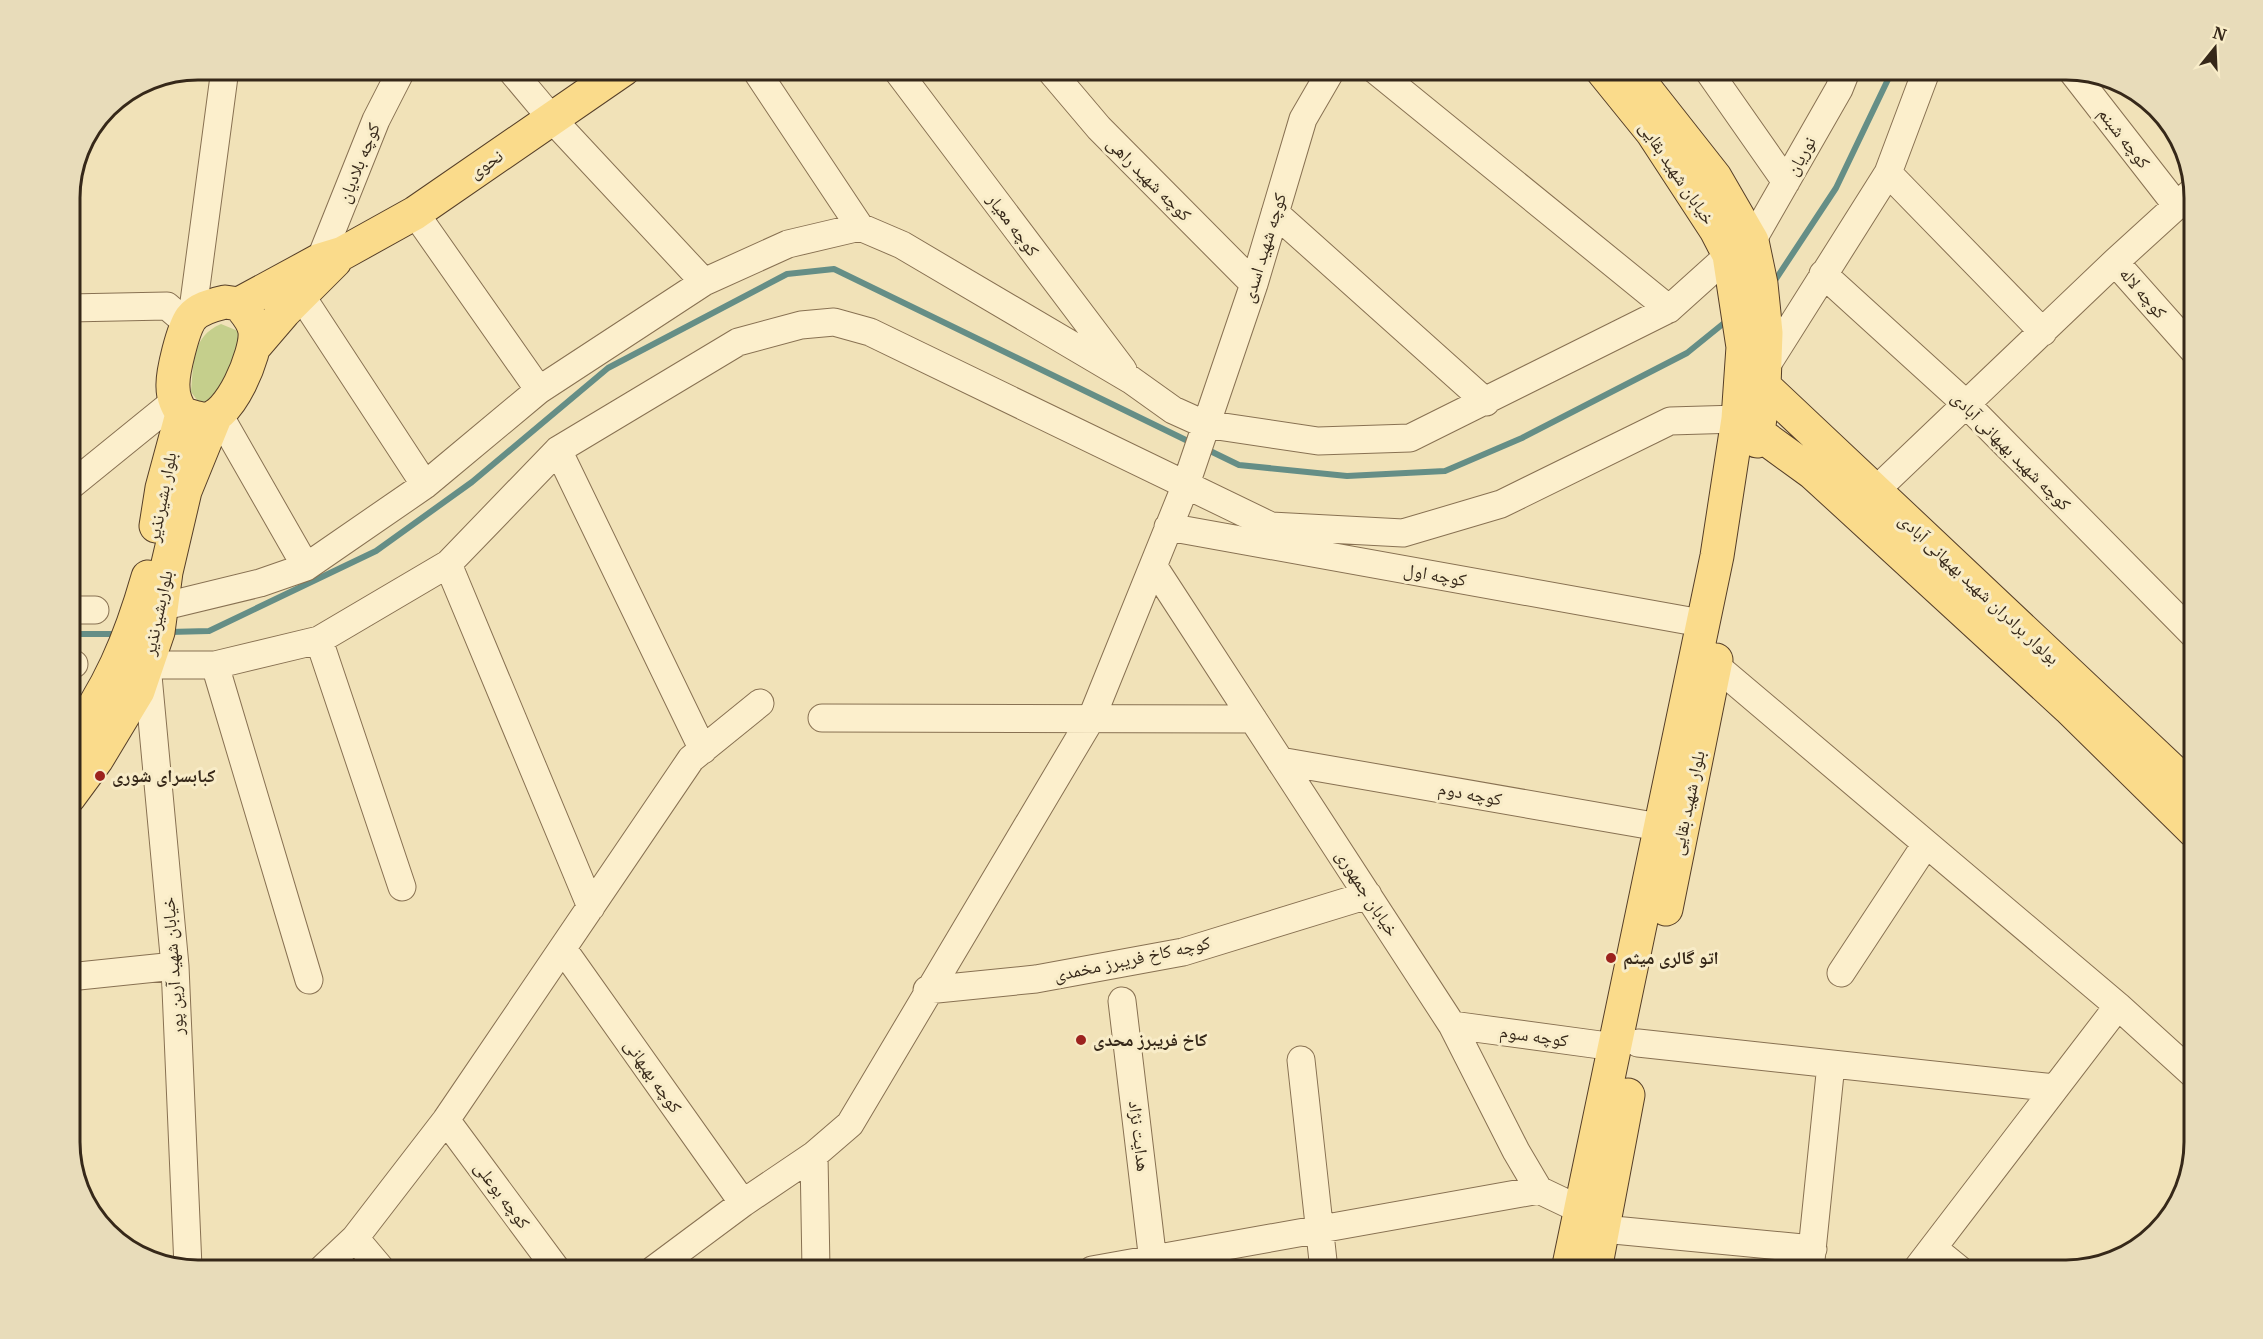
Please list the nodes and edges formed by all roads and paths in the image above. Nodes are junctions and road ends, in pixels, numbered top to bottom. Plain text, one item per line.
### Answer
1 (224, 80) edge
2 (396, 80) edge
3 (519, 80) edge
4 (608, 80) edge
5 (762, 80) edge
6 (904, 80) edge
7 (1058, 80) edge
8 (1317, 80) edge
9 (1388, 80) edge
10 (1610, 80) edge
11 (1639, 80) edge
12 (1715, 80) edge
13 (1841, 80) edge
14 (1923, 80) edge
15 (2081, 81) edge
16 (552, 119) junction
17 (1888, 173) junction
18 (1786, 182) junction
19 (2183, 196) edge
20 (2183, 200) edge
21 (415, 213) junction
22 (1275, 213) junction
23 (860, 227) junction
24 (205, 230) junction
25 (332, 256) junction
26 (1738, 261) junction
27 (2115, 261) junction
28 (1823, 274) junction
29 (704, 282) junction
30 (1254, 284) junction
31 (302, 297) junction
32 (232, 303) junction
33 (80, 308) edge
34 (1669, 309) junction
35 (190, 320) junction
36 (2043, 332) junction
37 (2183, 339) edge
38 (254, 347) junction
39 (1757, 371) junction
40 (1131, 381) junction
41 (539, 390) junction
42 (1486, 402) junction
43 (1966, 404) junction
44 (178, 407) junction
45 (217, 414) junction
46 (1748, 426) junction
47 (1203, 427) junction
48 (558, 450) junction
49 (184, 458) junction
50 (80, 473) edge
51 (425, 485) junction
52 (1185, 487) junction
53 (1875, 491) junction
54 (1168, 527) junction
55 (448, 564) junction
56 (306, 567) junction
57 (1154, 567) junction
58 (161, 607) junction
59 (1701, 623) junction
60 (2183, 624) edge
61 (319, 640) junction
62 (147, 665) junction
63 (215, 665) junction
64 (1715, 665) junction
65 (760, 703) dead end
66 (1092, 717) junction
67 (822, 718) dead end
68 (1253, 719) junction
69 (80, 726) edge
70 (703, 750) junction
71 (1280, 761) junction
72 (2184, 781) edge
73 (80, 782) edge
74 (2184, 821) edge
75 (1659, 827) junction
76 (1926, 844) junction
77 (402, 887) dead end
78 (1368, 895) junction
79 (591, 907) junction
80 (563, 949) junction
81 (175, 966) junction
82 (1841, 973) dead end
83 (80, 976) edge
84 (309, 980) dead end
85 (927, 990) junction
86 (1122, 1001) dead end
87 (2118, 1006) junction
88 (1452, 1025) junction
89 (1626, 1045) junction
90 (1301, 1060) dead end
91 (1831, 1064) junction
92 (2184, 1066) edge
93 (2055, 1088) junction
94 (446, 1120) junction
95 (814, 1155) junction
96 (1539, 1190) junction
97 (743, 1203) junction
98 (1592, 1219) junction
99 (1320, 1231) junction
100 (355, 1238) junction
101 (1933, 1248) junction
102 (188, 1259) edge
103 (1811, 1259) edge
104 (332, 1260) edge
105 (374, 1260) edge
106 (550, 1260) edge
107 (666, 1260) edge
108 (816, 1260) edge
109 (1153, 1260) edge
110 (1178, 1260) edge
111 (1323, 1260) edge
112 (1573, 1260) edge
113 (1594, 1260) edge
114 (1924, 1260) edge
115 (1948, 1260) edge

1 - 24 street
2 - 25 street, کوچه بلادیان
3 - 16 street
4 - 16 main road, نحوی
5 - 23 street
6 - 40 street, کوچه معیار
7 - 30 street, کوچه شهید راهی
8 - 22 street, کوچه شهید اسدی
9 - 34 street
10 - 26 main road, خیابان شهید بقایی
11 - 26 main road, خیابان شهید بقایی
12 - 18 street
13 - 18 street, نوریان
14 - 17 street
15 - 19 street, کوچه شبنم
16 - 21 main road, نحوی
16 - 29 street
17 - 28 street
17 - 36 street
18 - 26 street, نوریان
20 - 27 street
21 - 25 main road, نحوی
21 - 41 street
22 - 30 street, کوچه شهید اسدی
22 - 42 street
23 - 29 street
23 - 40 street
24 - 32 street
24 - 35 street
25 - 31 main road
25 - 32 main road, نحوی
26 - 34 street, نوریان
26 - 39 main road
26 - 39 main road, بلوار شهید بقایی
27 - 36 street
27 - 37 street, کوچه لاله
28 - 39 street
28 - 43 street, کوچه شهید بهبهانی آبادی
29 - 41 street
30 - 47 street, کوچه شهید اسدی
31 - 38 main road
31 - 51 street
32 - 35 main road
32 - 38 main road
33 - 35 street
34 - 42 street, نوریان
35 - 44 main road
36 - 43 street
38 - 45 main road
39 - 46 main road, بلوار شهید بقایی
39 - 53 main road, بولوار برادران شهید بهبهانی آبادی
40 - 47 street, نوریان
41 - 51 street
42 - 47 street, نوریان
43 - 53 street
43 - 60 street, کوچه شهید بهبهانی آبادی
44 - 45 main road
44 - 49 main road, بلوار بشیرنذیر
44 - 50 street
45 - 49 main road, بلواربشیرنذیر
45 - 56 street
46 - 52 street
46 - 59 main road, بلوار شهید بقایی
46 - 64 main road, بلوار شهید بقایی
46 - 74 main road, بولوار برادران شهید بهبهانی آبادی
47 - 52 street, کوچه شهید اسدی
48 - 52 street
48 - 55 street
48 - 70 street
49 - 58 main road, بلواربشیرنذیر
49 - 69 main road, بلوار بشیرنذیر
51 - 56 street
52 - 54 street, کوچه شهید اسدی
53 - 72 main road, بولوار برادران شهید بهبهانی آبادی
54 - 57 street, کوچه شهید اسدی
54 - 59 street, کوچه اول
55 - 61 street
55 - 79 street
56 - 58 street
57 - 66 street, کوچه شهید اسدی
57 - 68 street, خیابان جمهوری
58 - 62 main road, بلواربشیرنذیر
59 - 75 main road, بلوار شهید بقایی
61 - 63 street
61 - 77 street
62 - 63 street
62 - 73 main road, بلواربشیرنذیر
62 - 81 street, خیابان شهید آرین پور
63 - 84 street
64 - 76 street
64 - 89 main road, بلوار شهید بقایی
65 - 70 street
66 - 67 street
66 - 68 street
66 - 85 street, کوچه شهید اسدی
68 - 71 street, خیابان جمهوری
70 - 79 street
71 - 75 street, کوچه دوم
71 - 78 street, خیابان جمهوری
75 - 89 main road, بلوار شهید بقایی
76 - 82 street
76 - 87 street
78 - 85 street, کوچه کاخ فریبرز مخمدی
78 - 88 street, خیابان جمهوری
79 - 80 street
80 - 94 street
80 - 97 street, کوچه بهبهانی
81 - 83 street
81 - 102 street, خیابان شهید آرین پور
85 - 95 street, کوچه شهید اسدی
86 - 109 street, هدایت نژاد
87 - 92 street
87 - 93 street
88 - 89 street, کوچه سوم
88 - 96 street, خیابان جمهوری
89 - 91 street, کوچه سوم
89 - 98 main road, بلوار شهید بقایی
90 - 99 street
91 - 93 street, کوچه سوم
91 - 103 street
93 - 101 street
94 - 100 street
94 - 106 street, کوچه بوعلی
95 - 97 street, کوچه شهید اسدی
95 - 108 street
96 - 98 street
96 - 99 street
97 - 107 street, کوچه شهید اسدی
98 - 103 street
98 - 112 main road, بلوار شهید بقایی
98 - 113 main road, بلوار شهید بقایی
99 - 110 street
99 - 111 street
100 - 104 street
100 - 105 street
101 - 114 street
101 - 115 street

